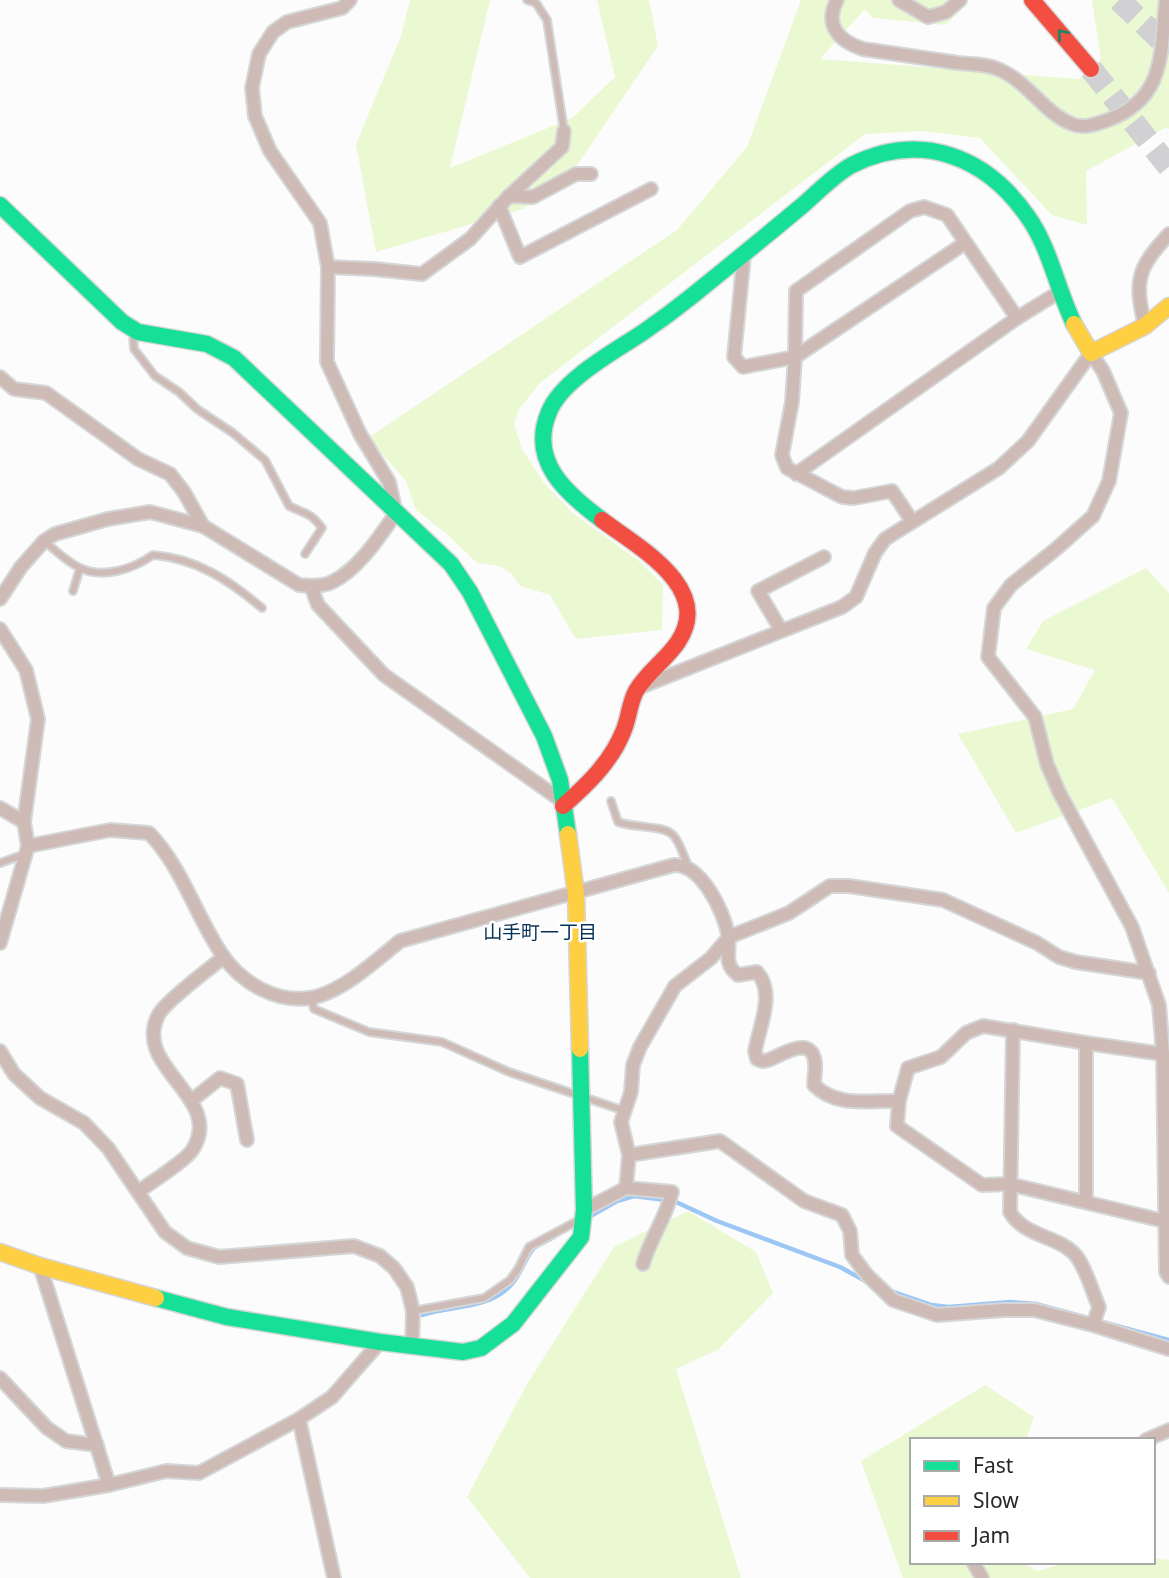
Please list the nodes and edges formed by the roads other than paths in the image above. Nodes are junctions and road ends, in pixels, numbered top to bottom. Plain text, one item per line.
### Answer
1 (350, 0) edge
2 (527, 0) edge
3 (837, 0) edge
4 (899, 0) edge
5 (960, 0) edge
6 (1032, 0) edge
7 (1166, 0) edge
8 (1091, 69) tunnel mouth
9 (564, 131) joint
10 (591, 174) dead end
11 (651, 189) dead end
12 (509, 196) junction
13 (0, 205) edge
14 (499, 206) junction
15 (1169, 234) edge
16 (965, 243) junction
17 (744, 255) junction
18 (328, 267) junction
19 (1061, 292) junction
20 (1169, 306) edge
21 (1017, 318) junction
22 (1145, 326) junction
23 (132, 328) junction
24 (1091, 353) junction
25 (795, 357) junction
26 (0, 377) edge
27 (796, 474) junction
28 (396, 513) junction
29 (912, 521) junction
30 (202, 527) junction
31 (44, 541) junction
32 (305, 554) dead end
33 (824, 557) dead end
34 (80, 568) junction
35 (311, 586) junction
36 (74, 591) dead end
37 (0, 598) edge
38 (262, 608) dead end
39 (0, 629) edge
40 (782, 630) junction
41 (638, 688) junction
42 (611, 801) dead end
43 (563, 804) junction
44 (0, 808) edge
45 (24, 822) junction
46 (27, 850) junction
47 (0, 863) edge
48 (690, 869) junction
49 (576, 894) junction
50 (729, 937) junction
51 (0, 943) edge
52 (224, 957) junction
53 (1149, 973) junction
54 (311, 998) junction
55 (1013, 1030) junction
56 (1086, 1044) junction
57 (0, 1051) edge
58 (1163, 1054) junction
59 (581, 1097) junction
60 (191, 1101) junction
61 (900, 1101) junction
62 (625, 1111) junction
63 (247, 1140) dead end
64 (629, 1155) junction
65 (1009, 1184) junction
66 (626, 1188) junction
67 (138, 1192) junction
68 (1086, 1202) junction
69 (583, 1214) junction
70 (1164, 1221) junction
71 (0, 1252) edge
72 (643, 1264) dead end
73 (40, 1266) junction
74 (1169, 1277) edge
75 (413, 1311) junction
76 (1093, 1325) junction
77 (380, 1342) junction
78 (412, 1346) junction
79 (1169, 1349) edge
80 (0, 1378) edge
81 (299, 1419) junction
82 (1169, 1430) edge
83 (1151, 1438) edge
84 (97, 1445) junction
85 (109, 1485) junction
86 (0, 1495) edge
87 (334, 1578) edge

1 - 18 street
2 - 9 lane
3 - 7 street
4 - 5 street
8 -> 6 main road
9 - 12 street
10 - 12 street
11 - 14 street
12 - 14 street
13 - 23 main road
14 - 18 street
15 - 22 street
16 - 21 street
16 - 25 street
16 - 25 street
17 - 19 main road
17 - 25 street
17 - 41 main road
18 - 28 street
19 - 21 street
19 - 24 main road
20 - 22 main road
21 - 27 street
22 - 24 main road
23 - 28 main road
23 - 32 lane
24 - 29 street
24 - 53 street
25 - 27 street
26 - 30 street
27 - 29 street
28 - 35 street
28 - 43 main road
29 - 40 street
30 - 31 street
30 - 35 street
31 - 34 lane
31 - 37 street
33 - 40 street
34 - 36 lane
34 - 38 lane
35 - 43 street
39 - 45 street
40 - 41 street
41 - 43 main road
42 - 48 lane
43 - 49 main road
44 - 45 street
45 - 46 street
46 - 47 lane
46 - 51 street
46 - 52 street
48 - 49 street
48 - 50 street
49 - 54 street
49 - 59 main road
50 - 53 street
50 - 61 street
50 - 62 street
52 - 54 street
52 - 60 street
53 - 58 street
54 - 59 lane
55 - 56 street
55 - 61 street
55 - 65 street
56 - 58 street
56 - 68 street
57 - 67 street
58 - 70 street
59 - 62 lane
59 - 69 main road
60 - 63 street
60 - 67 street
61 - 65 street
62 - 64 street
64 - 66 street
64 - 76 street
65 - 68 street
65 - 76 street
66 - 69 street
66 - 72 street
67 - 75 street
68 - 70 street
69 - 75 lane
69 - 78 main road
70 - 74 street
71 - 73 main road
73 - 77 main road
73 - 84 street
75 - 78 street
76 - 79 street
77 - 78 main road
77 - 81 street
80 - 84 street
81 - 85 street
81 - 87 street
82 - 83 street
84 - 85 street
85 - 86 street

